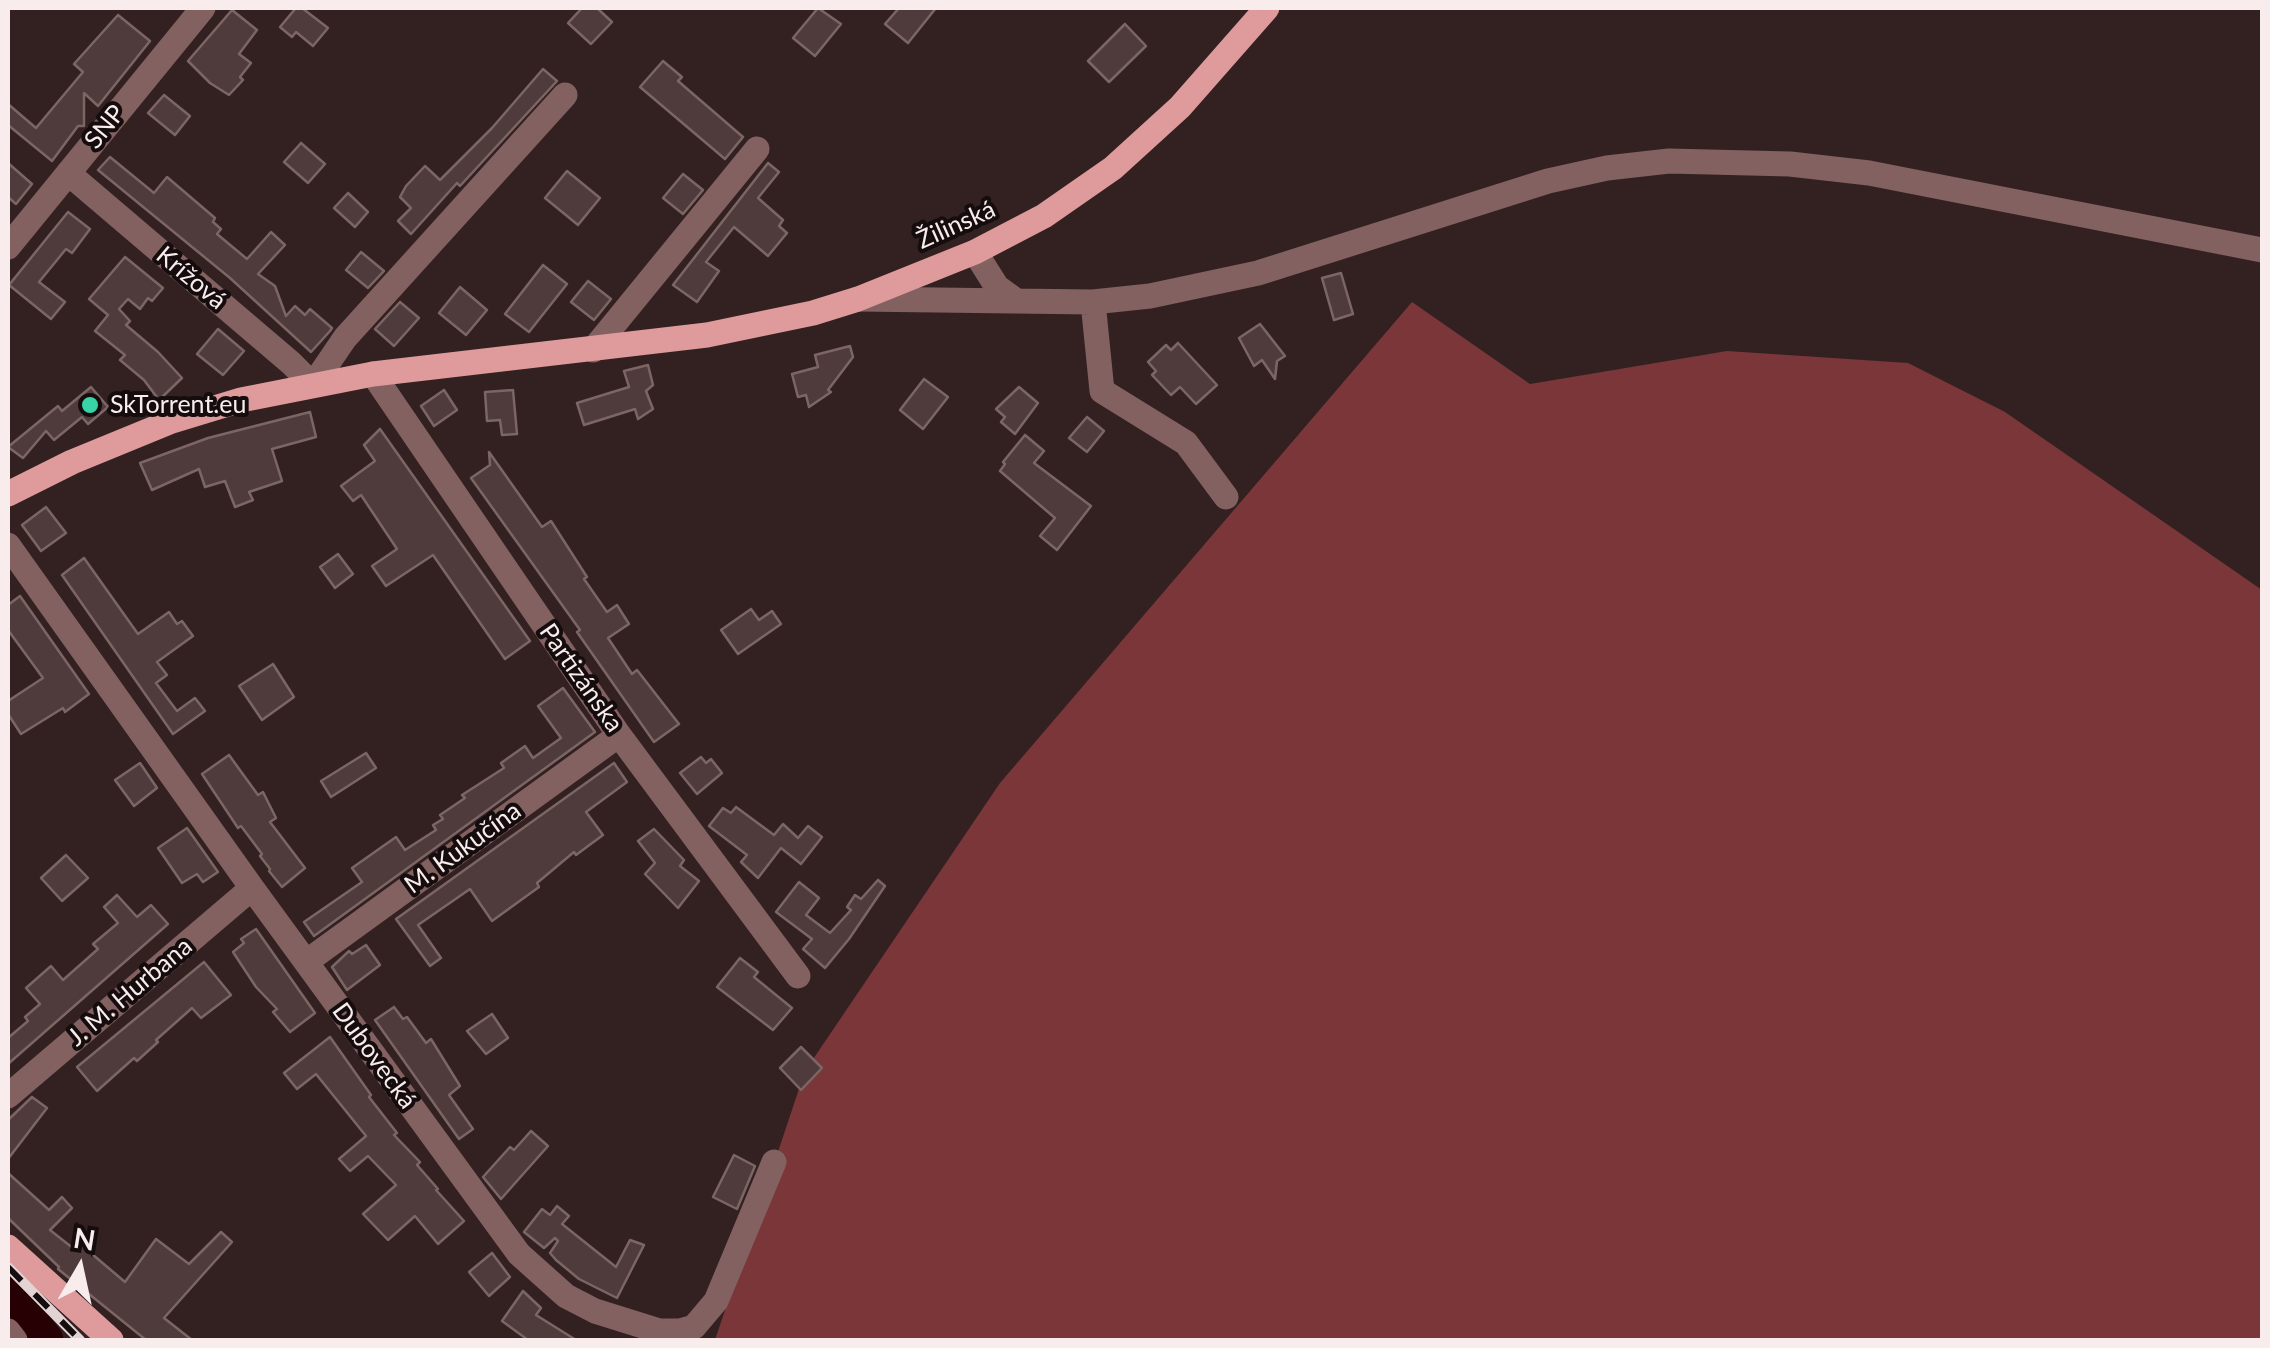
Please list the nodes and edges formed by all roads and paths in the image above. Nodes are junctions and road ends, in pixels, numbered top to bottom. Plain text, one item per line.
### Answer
1 (203, 8) edge
2 (1267, 8) edge
3 (565, 95) dead end
4 (757, 148) dead end
5 (68, 173) junction
6 (8, 247) edge
7 (2262, 250) edge
8 (975, 252) junction
9 (858, 299) junction
10 (1015, 300) junction
11 (1093, 302) junction
12 (593, 350) junction
13 (373, 374) junction
14 (312, 385) junction
15 (8, 494) edge
16 (1226, 497) dead end
17 (8, 545) edge
18 (620, 735) junction
19 (252, 888) junction
20 (306, 962) junction
21 (798, 976) dead end
22 (8, 1096) edge
23 (774, 1162) dead end
24 (8, 1247) edge
25 (8, 1330) edge
26 (97, 1336) edge
27 (15, 1340) edge

1 - 5 street, SNP
2 - 8 main road, Žilinská
3 - 14 street
4 - 12 street
5 - 6 street, SNP
5 - 14 street, Krížová
7 - 11 street
8 - 9 main road, Žilinská
8 - 10 street
9 - 10 street
9 - 12 main road, Žilinská
10 - 11 street
11 - 16 street
12 - 13 main road, Žilinská
13 - 14 main road, Žilinská
13 - 18 street, Partizánska
14 - 15 main road, Žilinská
17 - 19 street, Dubovecká
18 - 20 street, M. Kukučína
18 - 21 street, Partizánska
19 - 20 street, Dubovecká
19 - 22 street, J. M. Hurbana
20 - 23 street, Dubovecká
24 - 26 main road
25 - 27 street

